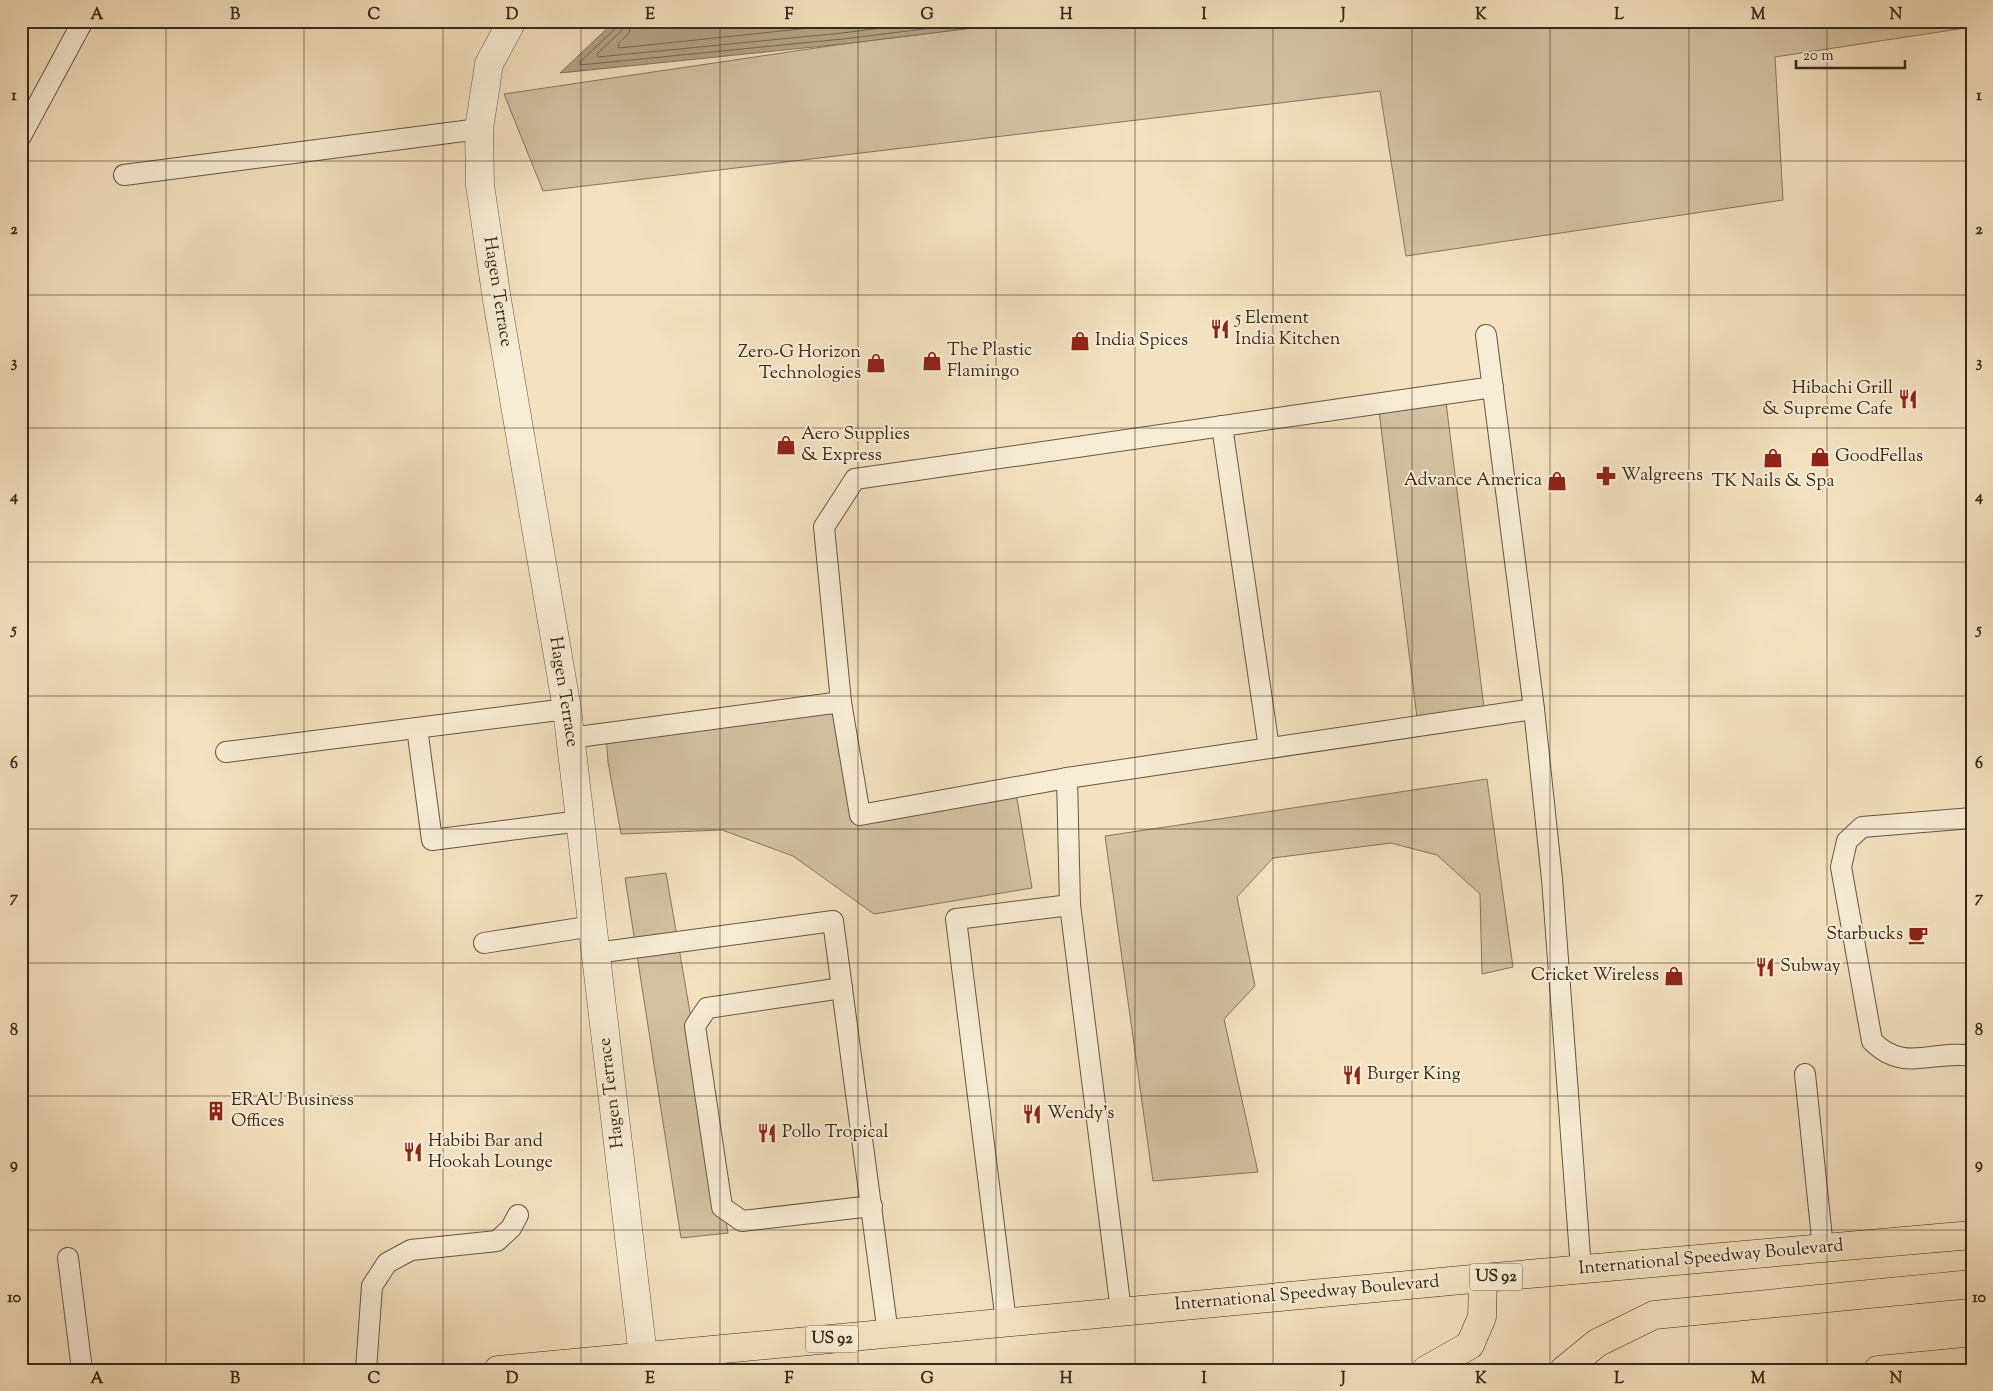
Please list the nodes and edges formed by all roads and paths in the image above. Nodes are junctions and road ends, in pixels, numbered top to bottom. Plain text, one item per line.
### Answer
1 (83, 21) edge
2 (512, 21) edge
3 (480, 129) junction
4 (21, 136) edge
5 (124, 175) dead end
6 (1486, 335) dead end
7 (1493, 387) junction
8 (1222, 426) junction
9 (841, 702) junction
10 (567, 709) junction
11 (1534, 709) junction
12 (417, 728) junction
13 (570, 738) junction
14 (1269, 748) junction
15 (226, 752) dead end
16 (1067, 778) junction
17 (1972, 818) edge
18 (580, 821) junction
19 (1070, 905) junction
20 (592, 926) junction
21 (484, 943) dead end
22 (596, 953) junction
23 (842, 988) junction
24 (1972, 1056) edge
25 (1805, 1074) dead end
26 (872, 1206) junction
27 (518, 1215) dead end
28 (1972, 1235) edge
29 (1823, 1248) junction
30 (68, 1258) dead end
31 (1580, 1269) junction
32 (1483, 1278) junction
33 (1972, 1284) edge
34 (1121, 1312) junction
35 (1006, 1322) junction
36 (888, 1334) junction
37 (1972, 1361) edge
38 (645, 1363) edge
39 (82, 1370) edge
40 (366, 1370) edge
41 (498, 1370) edge
42 (1426, 1370) edge
43 (1564, 1370) edge
44 (1878, 1370) edge

1 - 4 lane
2 - 3 street, Hagen Terrace
3 - 5 lane
3 - 10 street, Hagen Terrace
6 - 7 lane
7 - 8 lane
7 - 11 lane
8 - 9 lane
8 - 14 lane
9 - 13 lane
9 - 16 lane
10 - 12 lane
10 - 13 street, Hagen Terrace
11 - 14 lane
11 - 31 lane
12 - 15 lane
12 - 18 lane
13 - 18 street, Hagen Terrace
14 - 16 lane
16 - 19 lane
17 - 24 lane
18 - 20 street, Hagen Terrace
19 - 34 lane
19 - 35 lane
20 - 21 lane
20 - 22 street, Hagen Terrace
22 - 23 lane
22 - 38 street, Hagen Terrace
23 - 26 lane
23 - 26 lane
25 - 29 lane
26 - 36 lane
27 - 40 lane
28 - 29 main road, International Speedway Boulevard / US 92
29 - 31 main road, International Speedway Boulevard / US 92
30 - 39 lane
31 - 32 main road, International Speedway Boulevard / US 92
32 - 34 main road, International Speedway Boulevard / US 92
32 - 42 main road
33 - 43 main road
34 - 35 main road, International Speedway Boulevard / US 92
35 - 36 main road, International Speedway Boulevard / US 92
36 - 38 main road, International Speedway Boulevard / US 92
37 - 44 main road
38 - 41 main road, US 92

